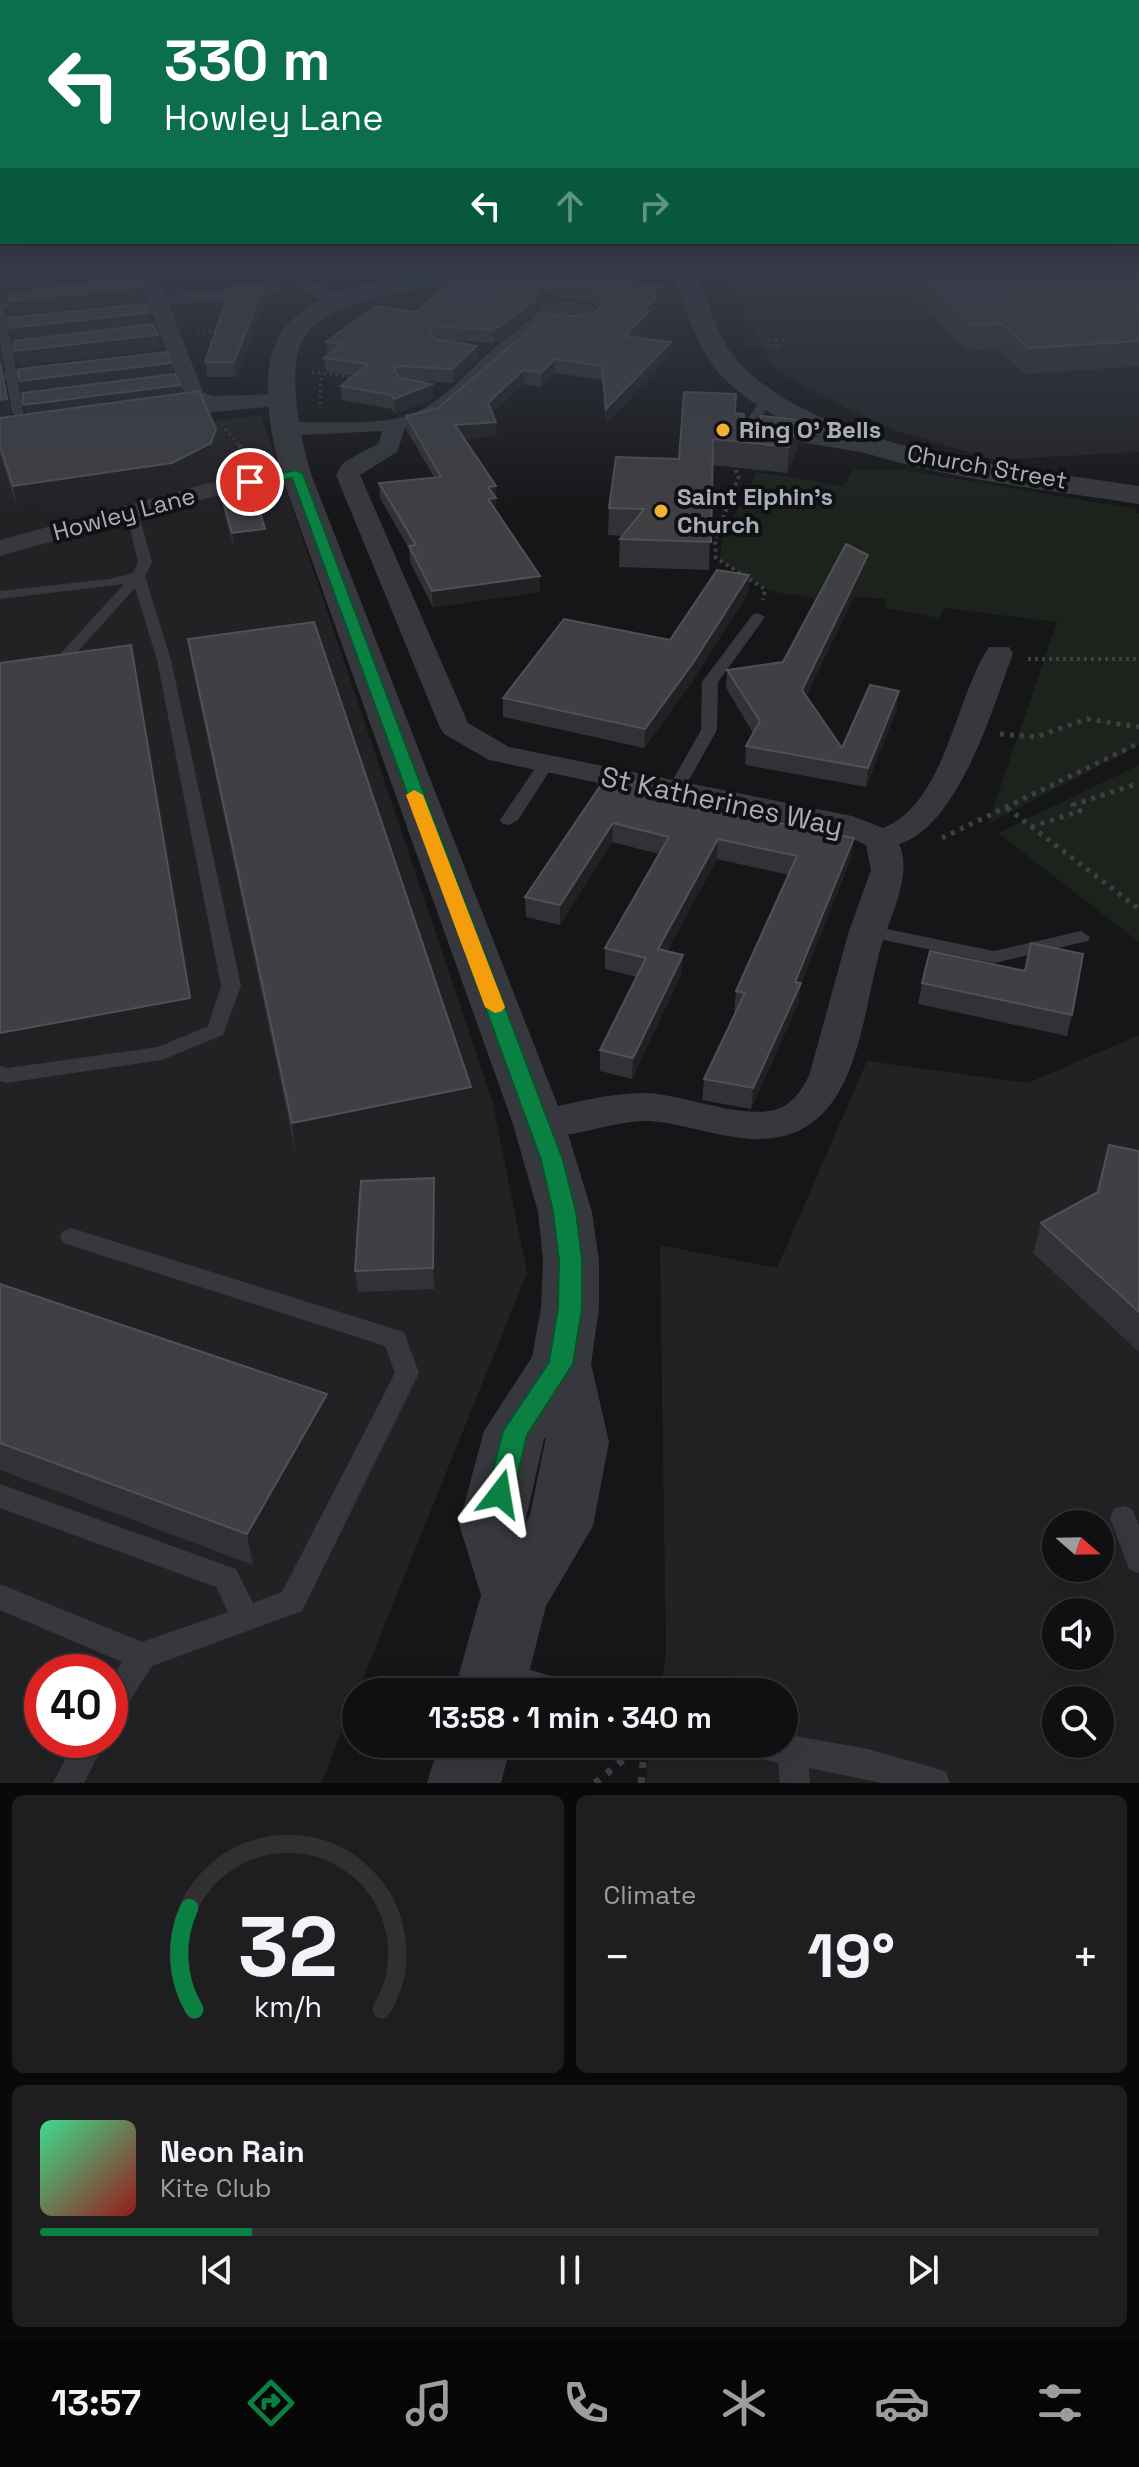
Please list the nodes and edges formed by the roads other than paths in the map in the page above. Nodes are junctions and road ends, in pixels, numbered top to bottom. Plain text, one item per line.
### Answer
1 (14, 349) edge
2 (173, 349) edge
3 (288, 349) edge
4 (472, 349) edge
5 (503, 349) edge
6 (718, 349) edge
7 (7, 350) joint
8 (499, 353) junction
9 (178, 357) junction
10 (11, 376) junction
11 (408, 385) edge
12 (455, 392) junction
13 (63, 397) edge
14 (767, 399) junction
15 (16, 403) junction
16 (209, 403) junction
17 (281, 415) junction
18 (145, 416) edge
19 (396, 423) junction
20 (753, 431) junction
21 (23, 432) edge
22 (749, 452) edge
23 (904, 453) junction
24 (296, 474) junction
25 (1139, 495) edge
26 (132, 511) junction
27 (0, 548) edge
28 (138, 576) junction
29 (0, 595) edge
30 (758, 617) dead end
31 (999, 653) road end
32 (0, 671) edge
33 (546, 764) junction
34 (674, 792) junction
35 (509, 820) dead end
36 (892, 835) junction
37 (867, 931) junction
38 (1081, 937) dead end
39 (0, 1073) edge
40 (539, 1124) junction
41 (71, 1237) dead end
42 (0, 1496) edge
43 (1123, 1518) dead end
44 (1139, 1560) edge
45 (0, 1597) edge
46 (246, 1619) junction
47 (142, 1656) junction
48 (128, 1678) edge
49 (492, 1678) edge
50 (798, 1754) edge
51 (81, 1758) edge
52 (471, 1758) edge
53 (792, 1758) edge
54 (68, 1783) edge
55 (464, 1783) edge
56 (795, 1783) edge
57 (935, 1783) edge

1 - 7 lane
2 - 9 street
3 - 17 street
4 - 8 street
5 - 8 street
6 - 14 street, Church Street
7 - 10 lane
8 - 12 street
9 - 10 street
9 - 16 street
10 - 15 lane
11 - 12 street
12 - 19 street
13 - 15 lane
14 - 20 lane
14 - 23 street, Church Street
15 - 21 lane
16 - 17 street
16 - 18 street
17 - 19 street
17 - 24 street
19 - 33 street, St Katherines Way
20 - 22 lane
20 - 23 lane
23 - 25 street, Church Street
24 - 26 street, Howley Lane
24 - 40 street
26 - 27 street, Howley Lane
26 - 28 lane
28 - 29 lane
28 - 32 lane
28 - 39 lane
30 - 34 lane
31 - 36 street
33 - 34 street, St Katherines Way
33 - 35 lane
34 - 36 street, St Katherines Way
36 - 37 street, St Katherines Way
37 - 38 lane
37 - 40 street, St Katherines Way
40 - 49 street
41 - 46 lane
42 - 46 lane
43 - 44 lane
45 - 47 lane
46 - 47 lane
47 - 48 lane
50 - 57 lane
51 - 54 lane
52 - 55 street
53 - 56 lane

